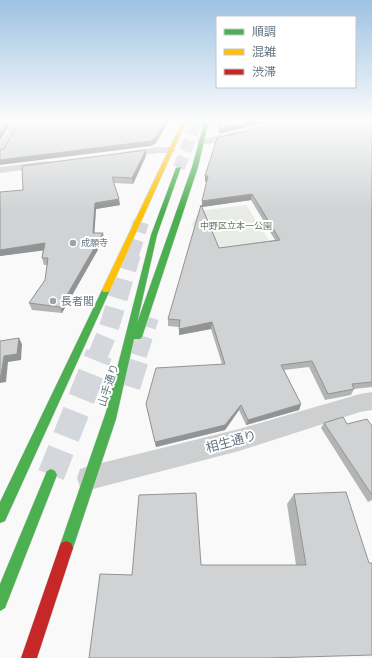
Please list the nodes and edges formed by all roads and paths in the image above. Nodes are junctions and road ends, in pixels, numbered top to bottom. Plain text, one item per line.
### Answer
1 (171, 150) edge
2 (152, 151) edge
3 (199, 151) edge
4 (108, 156) edge
5 (55, 163) edge
6 (163, 166) junction
7 (195, 167) junction
8 (179, 168) tunnel mouth
9 (0, 170) edge
10 (372, 402) edge
11 (110, 419) junction
12 (51, 475) tunnel mouth
13 (89, 478) junction
14 (0, 516) edge
15 (0, 603) edge
16 (29, 658) edge

1 - 6 main road
2 - 4 street
3 - 7 main road, 山手通り
5 - 9 street
6 - 7 main road
6 - 14 main road
7 - 11 main road, 山手通り
8 - 11 main road
10 - 13 street, 相生通り
11 - 13 main road, 山手通り
12 - 15 main road
13 - 16 main road, 山手通り

